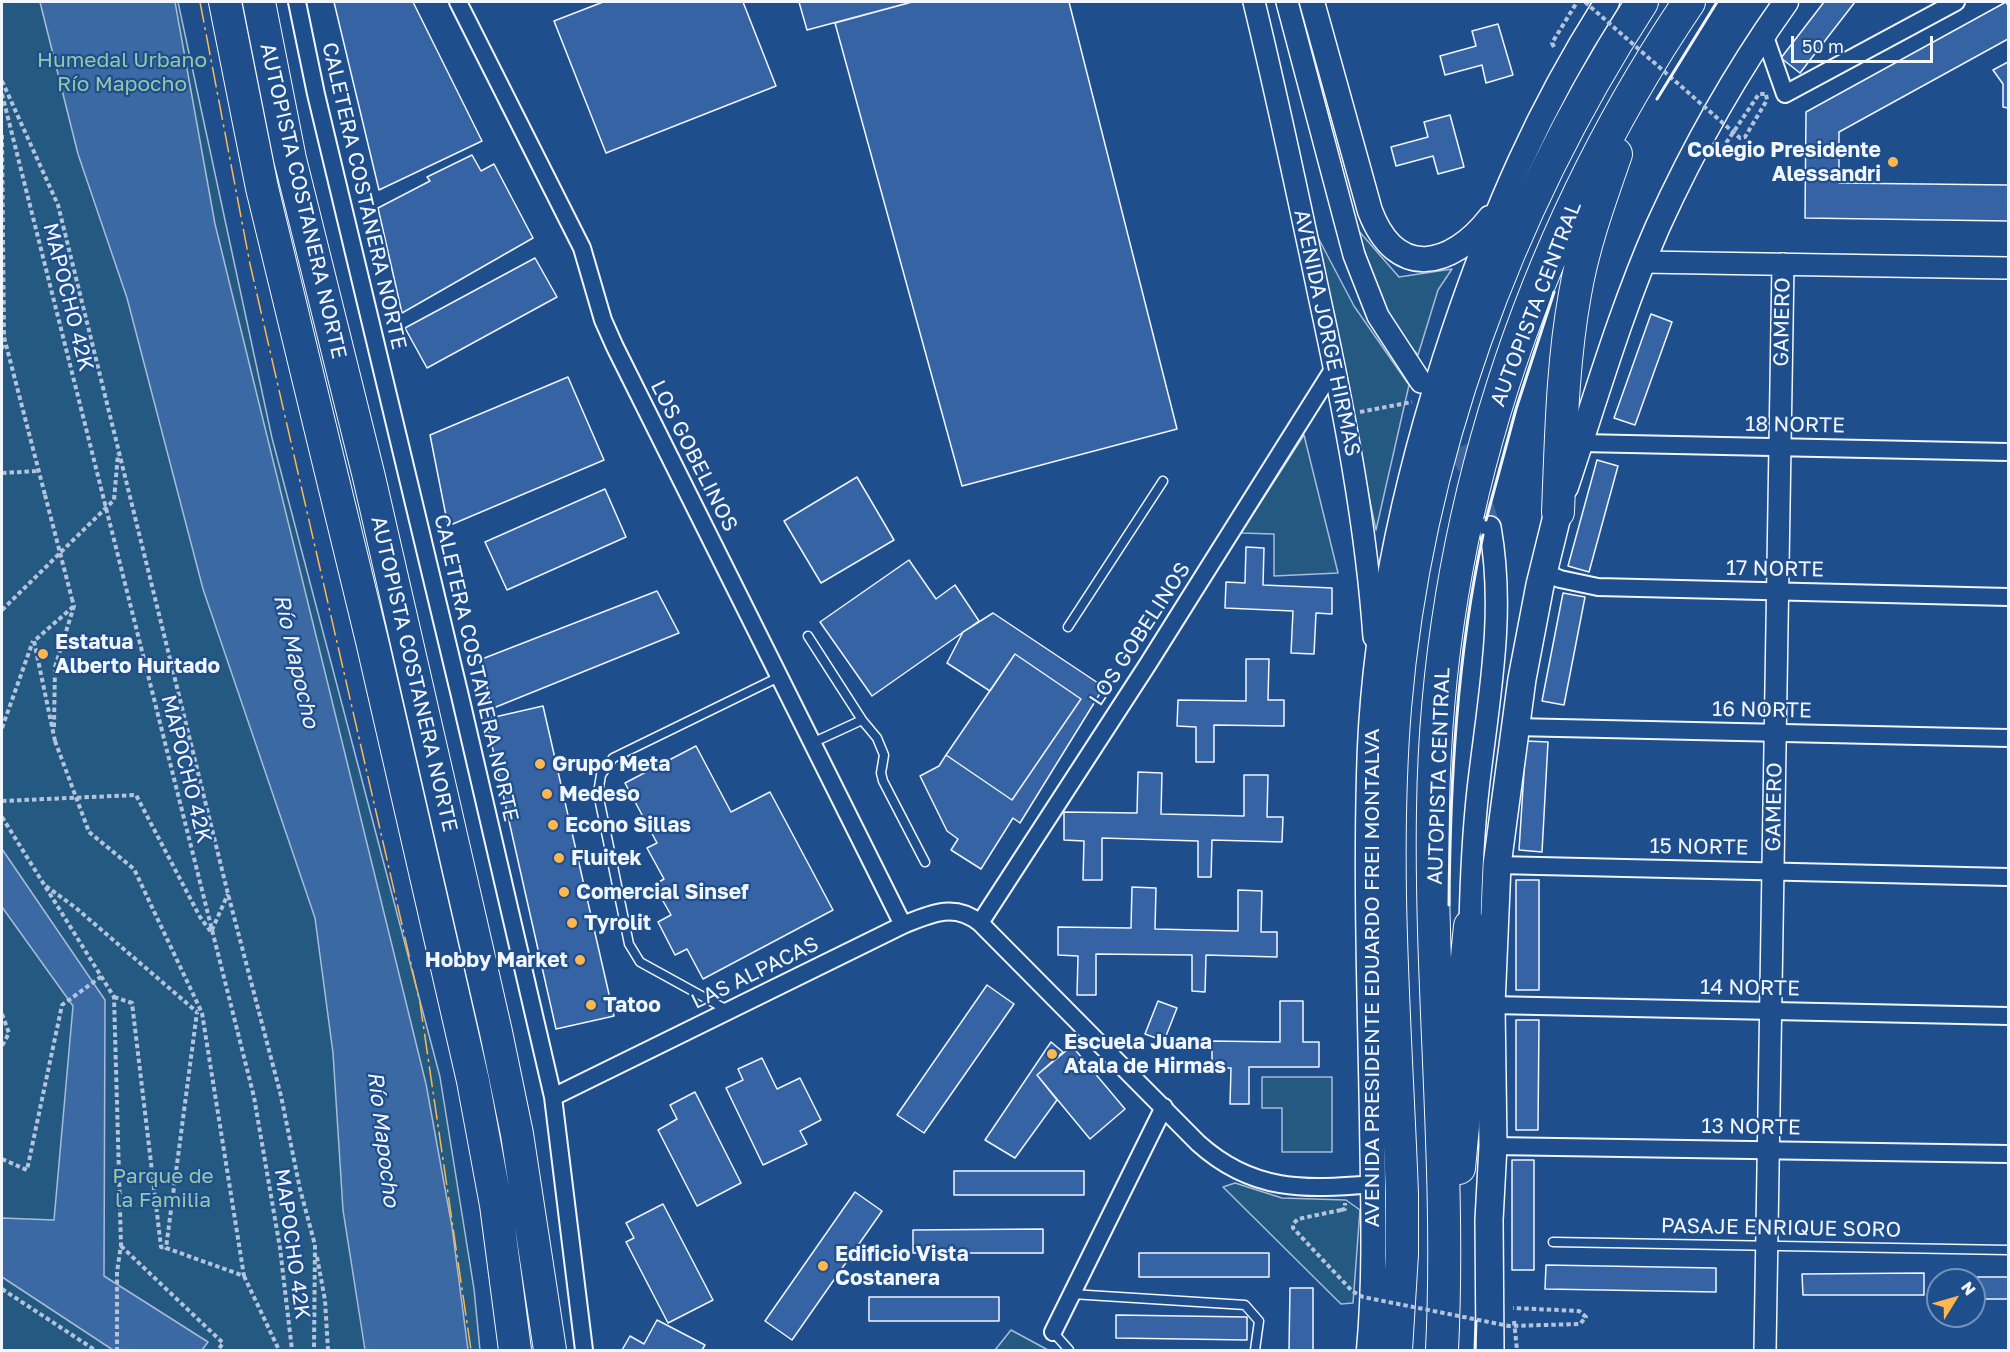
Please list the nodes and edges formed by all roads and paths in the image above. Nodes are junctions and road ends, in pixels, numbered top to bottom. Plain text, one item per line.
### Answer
1 (225, 2) edge
2 (259, 2) edge
3 (297, 2) edge
4 (458, 2) edge
5 (1254, 2) edge
6 (1287, 2) edge
7 (1312, 2) edge
8 (1577, 2) edge
9 (1585, 2) edge
10 (1607, 2) edge
11 (1642, 2) edge
12 (1689, 2) edge
13 (1786, 2) edge
14 (1956, 2) edge
15 (1764, 34) junction
16 (1554, 47) dead end
17 (1639, 79) junction
18 (2, 81) edge
19 (2, 94) edge
20 (2, 135) edge
21 (1721, 150) dead end
22 (1499, 207) junction
23 (1643, 262) junction
24 (1783, 264) junction
25 (2008, 268) edge
26 (4, 337) junction
27 (2, 349) edge
28 (1335, 368) junction
29 (1427, 390) junction
30 (1344, 415) junction
31 (1581, 443) junction
32 (1780, 447) junction
33 (118, 450) junction
34 (2008, 452) edge
35 (38, 471) junction
36 (2, 473) edge
37 (1163, 481) dead end
38 (105, 507) junction
39 (1558, 512) junction
40 (1490, 527) tunnel mouth
41 (1543, 572) junction
42 (1778, 592) junction
43 (2008, 597) edge
44 (74, 606) junction
45 (2, 610) edge
46 (1068, 627) dead end
47 (808, 636) dead end
48 (34, 641) junction
49 (1375, 668) junction
50 (780, 677) junction
51 (862, 720) junction
52 (1515, 727) junction
53 (2, 728) edge
54 (1775, 733) junction
55 (2008, 738) edge
56 (55, 739) junction
57 (812, 743) junction
58 (2, 801) edge
59 (2, 817) edge
60 (925, 862) dead end
61 (1497, 865) junction
62 (1773, 872) junction
63 (2008, 877) edge
64 (43, 884) junction
65 (228, 894) junction
66 (980, 922) junction
67 (903, 925) junction
68 (1470, 926) junction
69 (211, 932) junction
70 (102, 976) junction
71 (114, 997) junction
72 (1491, 1005) junction
73 (729, 1011) junction
74 (1770, 1011) junction
75 (199, 1013) junction
76 (2, 1014) edge
77 (2008, 1016) edge
78 (2, 1046) edge
79 (552, 1097) junction
80 (1164, 1107) junction
81 (1493, 1146) junction
82 (1768, 1150) junction
83 (2008, 1154) edge
84 (2, 1159) edge
85 (1373, 1184) junction
86 (1341, 1210) dead end
87 (1489, 1220) junction
88 (1553, 1242) dead end
89 (121, 1245) junction
90 (315, 1245) junction
91 (1766, 1246) junction
92 (166, 1248) junction
93 (2008, 1250) edge
94 (1445, 1254) junction
95 (244, 1276) junction
96 (2, 1289) edge
97 (1072, 1294) junction
98 (1053, 1332) joint
99 (95, 1350) edge
100 (117, 1350) edge
101 (218, 1350) edge
102 (279, 1350) edge
103 (292, 1350) edge
104 (314, 1350) edge
105 (328, 1350) edge
106 (514, 1350) edge
107 (550, 1350) edge
108 (584, 1350) edge
109 (1070, 1350) edge
110 (1255, 1350) edge
111 (1369, 1350) edge
112 (1396, 1350) edge
113 (1442, 1350) edge
114 (1490, 1350) edge
115 (1517, 1350) edge
116 (1765, 1350) edge

1 - 106 highway, AUTOPISTA COSTANERA NORTE
2 - 107 highway, AUTOPISTA COSTANERA NORTE
3 - 79 street, CALETERA COSTANERA NORTE
4 - 50 street, LOS GOBELINOS
5 - 28 street, AVENIDA JORGE HIRMAS
6 - 29 street, AVENIDA JORGE HIRMAS
7 - 22 main road
8 - 16 path
9 - 21 path, bridge
10 - 22 main road, AVENIDA PRESIDENTE EDUARDO FREI MONTALVA
11 - 112 highway, AUTOPISTA CENTRAL
12 - 17 highway, AUTOPISTA CENTRAL
13 - 15 main road
14 - 15 street
15 - 23 main road
17 - 39 highway
17 - 94 highway, AUTOPISTA CENTRAL
18 - 33 path
19 - 38 path, MAPOCHO 42K
20 - 26 path
22 - 29 main road, AVENIDA PRESIDENTE EDUARDO FREI MONTALVA
23 - 24 street
23 - 31 main road
24 - 25 street
24 - 32 street, GAMERO
26 - 27 path
26 - 35 path
28 - 30 street, AVENIDA JORGE HIRMAS
28 - 66 street, LOS GOBELINOS
29 - 30 path
29 - 49 main road, AVENIDA PRESIDENTE EDUARDO FREI MONTALVA
30 - 49 street, AVENIDA JORGE HIRMAS
31 - 32 street, 18 NORTE
31 - 39 main road
32 - 34 street, 18 NORTE
32 - 42 street, GAMERO
33 - 38 path
33 - 65 path
35 - 36 path
35 - 44 path, bridge
37 - 46 lane
38 - 45 path
38 - 69 path, MAPOCHO 42K
39 - 41 main road
40 - 68 street
41 - 42 street, 17 NORTE
41 - 52 main road
42 - 43 street, 17 NORTE
42 - 54 street, GAMERO
44 - 48 path
44 - 56 path
47 - 51 lane
48 - 53 path
48 - 56 path
49 - 85 main road, AVENIDA PRESIDENTE EDUARDO FREI MONTALVA
50 - 57 street, LOS GOBELINOS
50 - 73 lane
51 - 57 lane
51 - 60 lane
52 - 54 street, 16 NORTE
52 - 61 main road
54 - 55 street, 16 NORTE
54 - 62 street, GAMERO
56 - 75 path, bridge
57 - 67 street, LOS GOBELINOS
58 - 69 path
59 - 64 path
61 - 62 street, 15 NORTE
61 - 72 main road
62 - 63 street, 15 NORTE
62 - 74 street, GAMERO
64 - 70 path
64 - 75 path
65 - 69 path
65 - 90 path
66 - 67 street, LAS ALPACAS
66 - 80 street
67 - 73 street, LAS ALPACAS
68 - 87 main road
68 - 94 highway
69 - 103 path, MAPOCHO 42K
70 - 71 path
70 - 84 path
71 - 89 path
71 - 92 path
72 - 74 street, 14 NORTE
72 - 81 main road
73 - 79 street, LAS ALPACAS
74 - 77 street, 14 NORTE
74 - 82 street, GAMERO
75 - 92 path
75 - 95 path
76 - 78 path
79 - 108 street, CALETERA COSTANERA NORTE
80 - 85 street
80 - 97 street
81 - 82 street, 13 NORTE
81 - 87 main road
82 - 83 street, 13 NORTE
82 - 91 street, GAMERO
85 - 111 main road, AVENIDA PRESIDENTE EDUARDO FREI MONTALVA
86 - 115 path, bridge
87 - 114 main road
88 - 91 lane, PASAJE ENRIQUE SORO
89 - 100 path
89 - 101 path
90 - 104 path
90 - 105 path
91 - 93 lane, PASAJE ENRIQUE SORO
91 - 116 street, GAMERO
92 - 95 path
94 - 113 highway, AUTOPISTA CENTRAL
95 - 102 path
96 - 99 path
97 - 98 street
97 - 110 lane
98 - 109 lane

